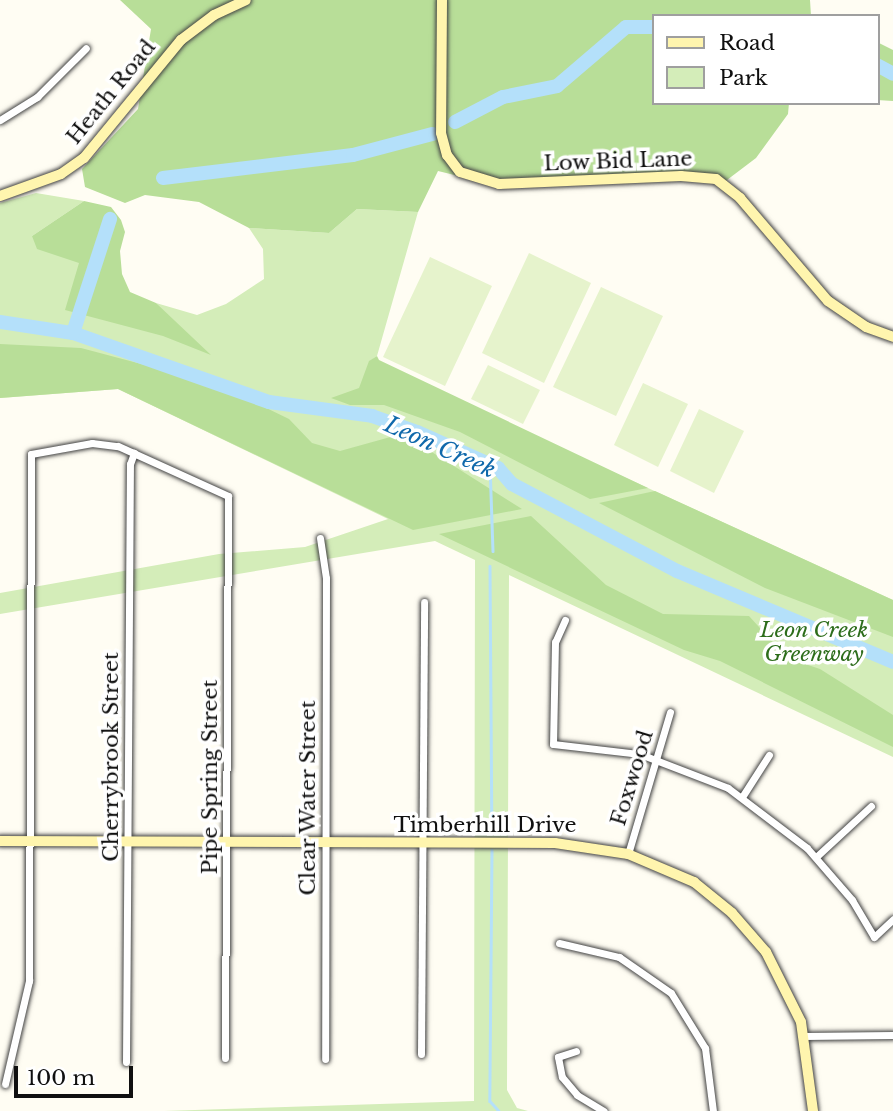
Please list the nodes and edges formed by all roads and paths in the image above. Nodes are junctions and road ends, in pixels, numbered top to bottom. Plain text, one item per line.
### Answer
1 (246, 0) edge
2 (442, 0) edge
3 (86, 48) dead end
4 (0, 120) edge
5 (0, 196) edge
6 (893, 337) edge
7 (134, 453) junction
8 (320, 538) dead end
9 (424, 603) dead end
10 (565, 620) dead end
11 (670, 712) dead end
12 (769, 755) dead end
13 (656, 758) junction
14 (742, 797) junction
15 (871, 806) dead end
16 (0, 841) edge
17 (30, 841) junction
18 (128, 842) junction
19 (228, 842) junction
20 (325, 843) junction
21 (422, 843) junction
22 (628, 853) junction
23 (816, 857) junction
24 (893, 919) edge
25 (559, 943) dead end
26 (893, 1035) edge
27 (804, 1036) junction
28 (576, 1051) dead end
29 (421, 1054) dead end
30 (225, 1058) dead end
31 (325, 1059) dead end
32 (125, 1062) dead end
33 (5, 1084) dead end
34 (604, 1111) edge
35 (713, 1111) edge
36 (813, 1111) edge

1 - 5 street, Heath Road
2 - 6 street, Low Bid Lane
3 - 4 street
7 - 17 street
7 - 18 street, Cherrybrook Street
7 - 19 street, Pipe Spring Street
8 - 20 street, Clear Water Street
9 - 21 street
10 - 13 street
11 - 13 street, Foxwood
12 - 14 street
13 - 14 street
13 - 22 street, Foxwood
14 - 23 street
15 - 23 street
16 - 17 street, Timberhill Drive
17 - 18 street, Timberhill Drive
17 - 33 street
18 - 19 street, Timberhill Drive
18 - 32 street, Cherrybrook Street
19 - 20 street, Timberhill Drive
19 - 30 street, Pipe Spring Street
20 - 21 street, Timberhill Drive
20 - 31 street, Clear Water Street
21 - 22 street, Timberhill Drive
21 - 29 street
22 - 27 street, Timberhill Drive
23 - 24 street
25 - 35 street
26 - 27 street
27 - 36 street, Timberhill Drive
28 - 34 street

